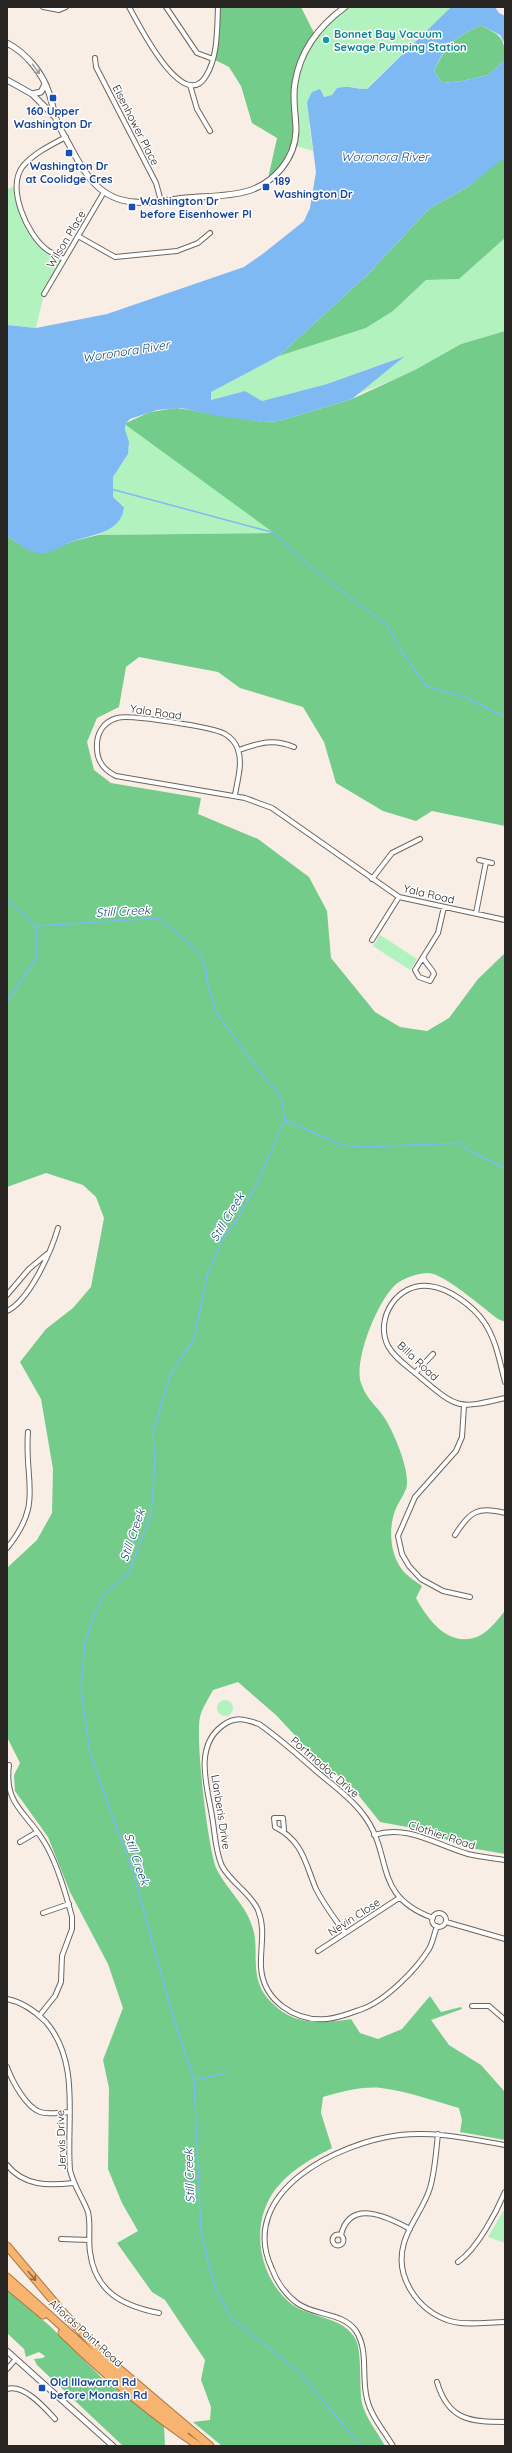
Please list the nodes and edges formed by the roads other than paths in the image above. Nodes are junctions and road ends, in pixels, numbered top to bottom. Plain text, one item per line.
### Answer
1 (43, 7) edge
2 (66, 7) edge
3 (129, 7) edge
4 (166, 7) edge
5 (218, 7) edge
6 (342, 8) edge
7 (7, 43) edge
8 (95, 58) dead end
9 (213, 59) junction
10 (7, 80) edge
11 (45, 84) junction
12 (190, 85) junction
13 (32, 94) junction
14 (56, 118) junction
15 (210, 131) dead end
16 (66, 137) junction
17 (104, 192) junction
18 (161, 201) junction
19 (210, 233) dead end
20 (78, 236) junction
21 (64, 259) junction
22 (44, 294) dead end
23 (294, 747) dead end
24 (239, 750) junction
25 (235, 795) junction
26 (420, 839) dead end
27 (479, 860) dead end
28 (486, 862) junction
29 (492, 863) dead end
30 (372, 879) junction
31 (399, 897) junction
32 (444, 907) junction
33 (476, 913) junction
34 (505, 920) edge
35 (372, 940) dead end
36 (423, 957) junction
37 (58, 1228) dead end
38 (48, 1252) junction
39 (7, 1295) edge
40 (7, 1311) edge
41 (433, 1354) dead end
42 (415, 1373) junction
43 (505, 1382) edge
44 (505, 1398) edge
45 (464, 1406) junction
46 (28, 1432) dead end
47 (505, 1513) edge
48 (455, 1535) dead end
49 (7, 1548) edge
50 (470, 1597) dead end
51 (242, 1718) joint
52 (9, 1765) dead end
53 (284, 1830) dead end
54 (37, 1832) junction
55 (374, 1835) junction
56 (20, 1842) dead end
57 (505, 1860) edge
58 (399, 1898) junction
59 (69, 1904) junction
60 (43, 1913) dead end
61 (433, 1918) junction
62 (446, 1922) junction
63 (437, 1926) junction
64 (345, 1933) junction
65 (505, 1939) edge
66 (318, 1951) dead end
67 (7, 1999) edge
68 (472, 2006) dead end
69 (39, 2016) junction
70 (505, 2020) edge
71 (7, 2067) edge
72 (69, 2112) junction
73 (438, 2134) junction
74 (505, 2145) edge
75 (7, 2165) edge
76 (73, 2183) junction
77 (505, 2192) edge
78 (503, 2201) edge
79 (410, 2229) junction
80 (341, 2235) dead end
81 (61, 2239) dead end
82 (89, 2240) junction
83 (7, 2246) edge
84 (458, 2262) dead end
85 (7, 2277) edge
86 (7, 2285) edge
87 (159, 2312) dead end
88 (505, 2322) edge
89 (7, 2351) edge
90 (16, 2359) junction
91 (7, 2369) edge
92 (437, 2382) dead end
93 (7, 2389) edge
94 (55, 2419) dead end
95 (505, 2422) edge
96 (113, 2446) edge
97 (199, 2446) edge
98 (210, 2446) edge
99 (393, 2446) edge

1 - 2 street
3 - 12 street
4 - 9 street
5 - 9 street
6 - 18 street
7 -> 11 street
8 - 18 street, Eisenhower Place
9 - 12 street
10 - 13 street
11 - 13 street
11 - 14 street
12 - 15 street
13 - 14 street
14 - 16 street
16 - 17 street
16 - 21 street
17 - 18 street
17 - 20 street, Wilson Place
19 - 20 street
20 - 21 street, Wilson Place
21 - 22 street, Wilson Place
23 - 24 street
24 - 25 street
24 - 25 street, Yala Road
25 - 30 street, Yala Road
26 - 30 street
27 - 28 street
28 - 29 street
28 - 33 street
30 - 31 street, Yala Road
31 - 32 street, Yala Road
31 - 35 street
32 - 33 street, Yala Road
32 - 36 street
33 - 34 street, Yala Road
36 - 36 street
37 - 38 street
38 - 39 street
38 - 40 street
41 - 42 street
42 - 43 street, Billa Road
42 - 45 street, Billa Road
44 - 45 street
45 - 50 street
46 - 49 street
47 - 48 street
51 - 55 street, Portmadoc Drive
51 - 63 street, Llanberis Drive
52 - 54 street
53 - 64 street
54 - 56 street
54 - 59 street
55 - 57 street, Clothier Road
55 - 58 street, Portmadoc Drive
58 - 61 street, Portmadoc Drive
58 - 64 street, Nevin Close
59 - 60 street
59 - 69 street
61 - 62 street
61 - 63 street
62 - 63 street
62 - 65 street
64 - 66 street, Nevin Close
67 - 69 street, Jervis Drive
68 - 70 street
69 - 72 street, Jervis Drive
71 - 72 street
72 - 76 street, Jervis Drive
73 - 74 street
73 - 79 street
73 - 99 street
75 - 76 street
76 - 82 street, Jervis Drive
77 - 78 street
78 - 84 street
79 - 80 street
79 - 88 street
81 - 82 street
82 - 87 street, Jervis Drive
83 -> 98 highway
85 - 98 highway, Alfords Point Road
86 - 97 highway, Alfords Point Road
89 - 90 street
90 - 91 street
90 - 96 street
92 - 95 street
93 - 94 street

